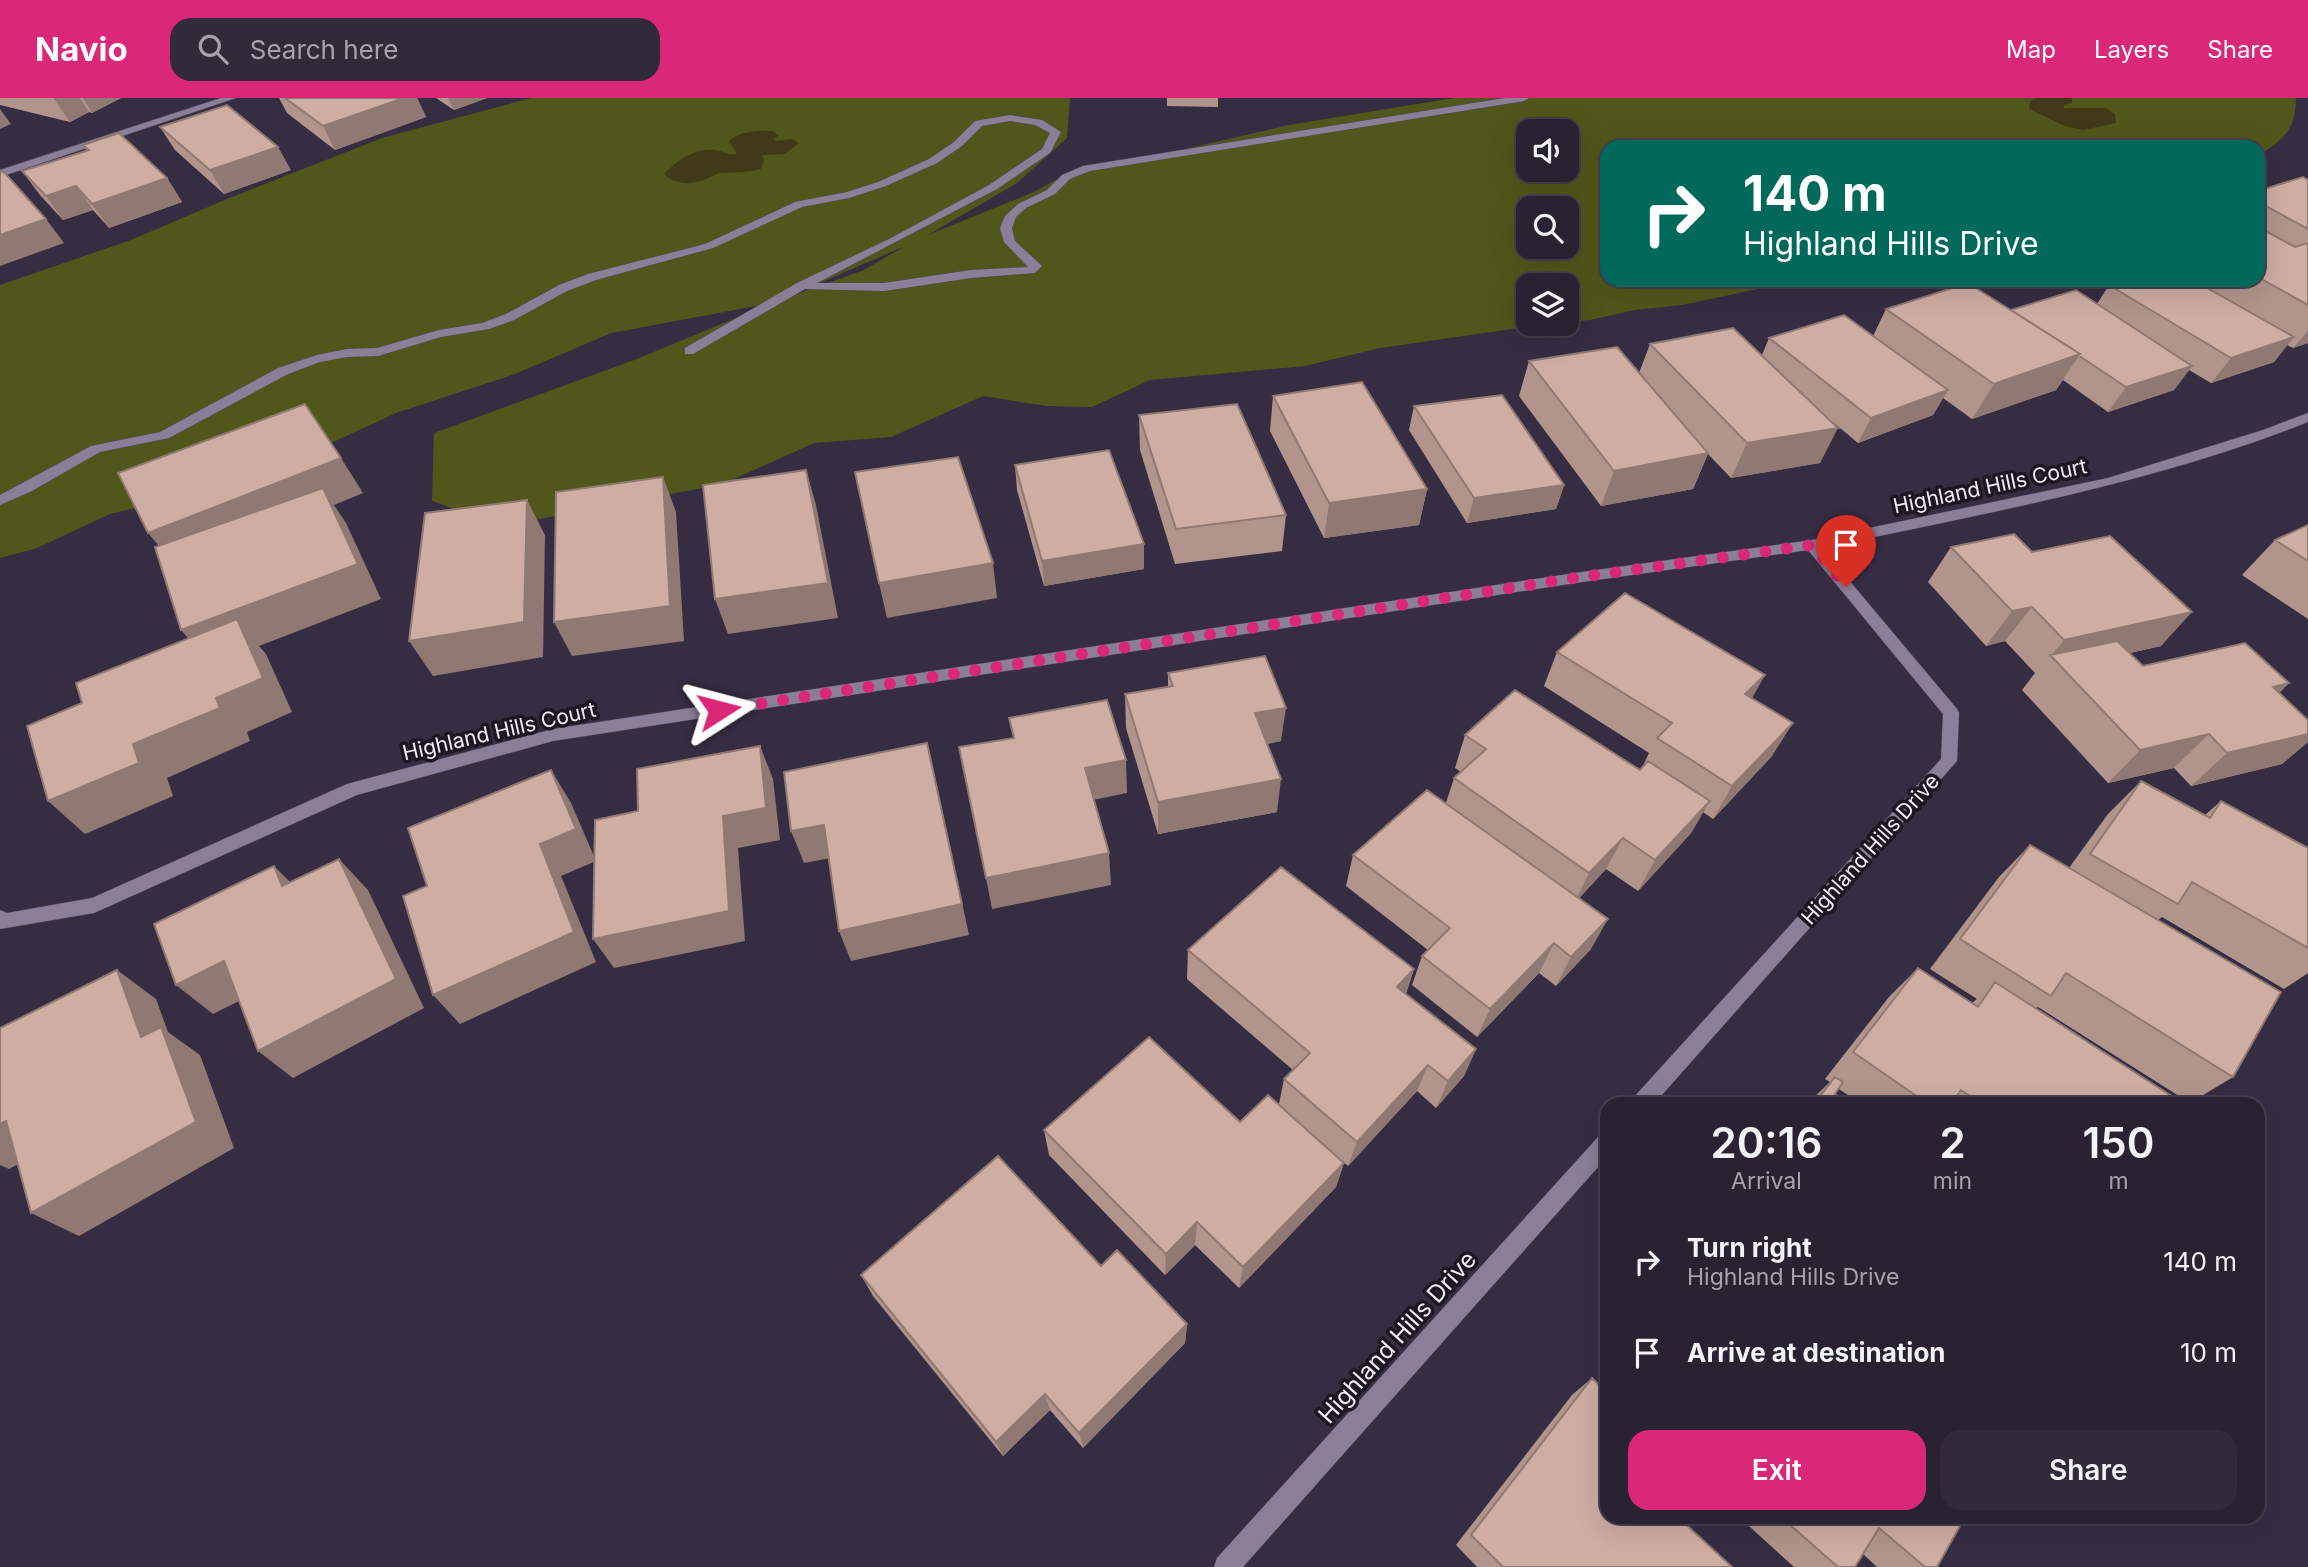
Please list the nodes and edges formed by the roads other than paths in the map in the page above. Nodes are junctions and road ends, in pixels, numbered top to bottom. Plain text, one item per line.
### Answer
1 (231, 98) edge
2 (1524, 98) edge
3 (0, 174) edge
4 (801, 286) junction
5 (689, 351) dead end
6 (2308, 417) edge
7 (0, 500) edge
8 (1812, 545) junction
9 (0, 918) edge
10 (1647, 1097) edge
11 (1600, 1150) edge
12 (1226, 1567) edge

1 - 3 street
2 - 4 street
4 - 5 street
4 - 7 street
6 - 8 street, Highland Hills Court
8 - 9 street, Highland Hills Court
8 - 10 street, Highland Hills Drive
11 - 12 street, Highland Hills Drive

